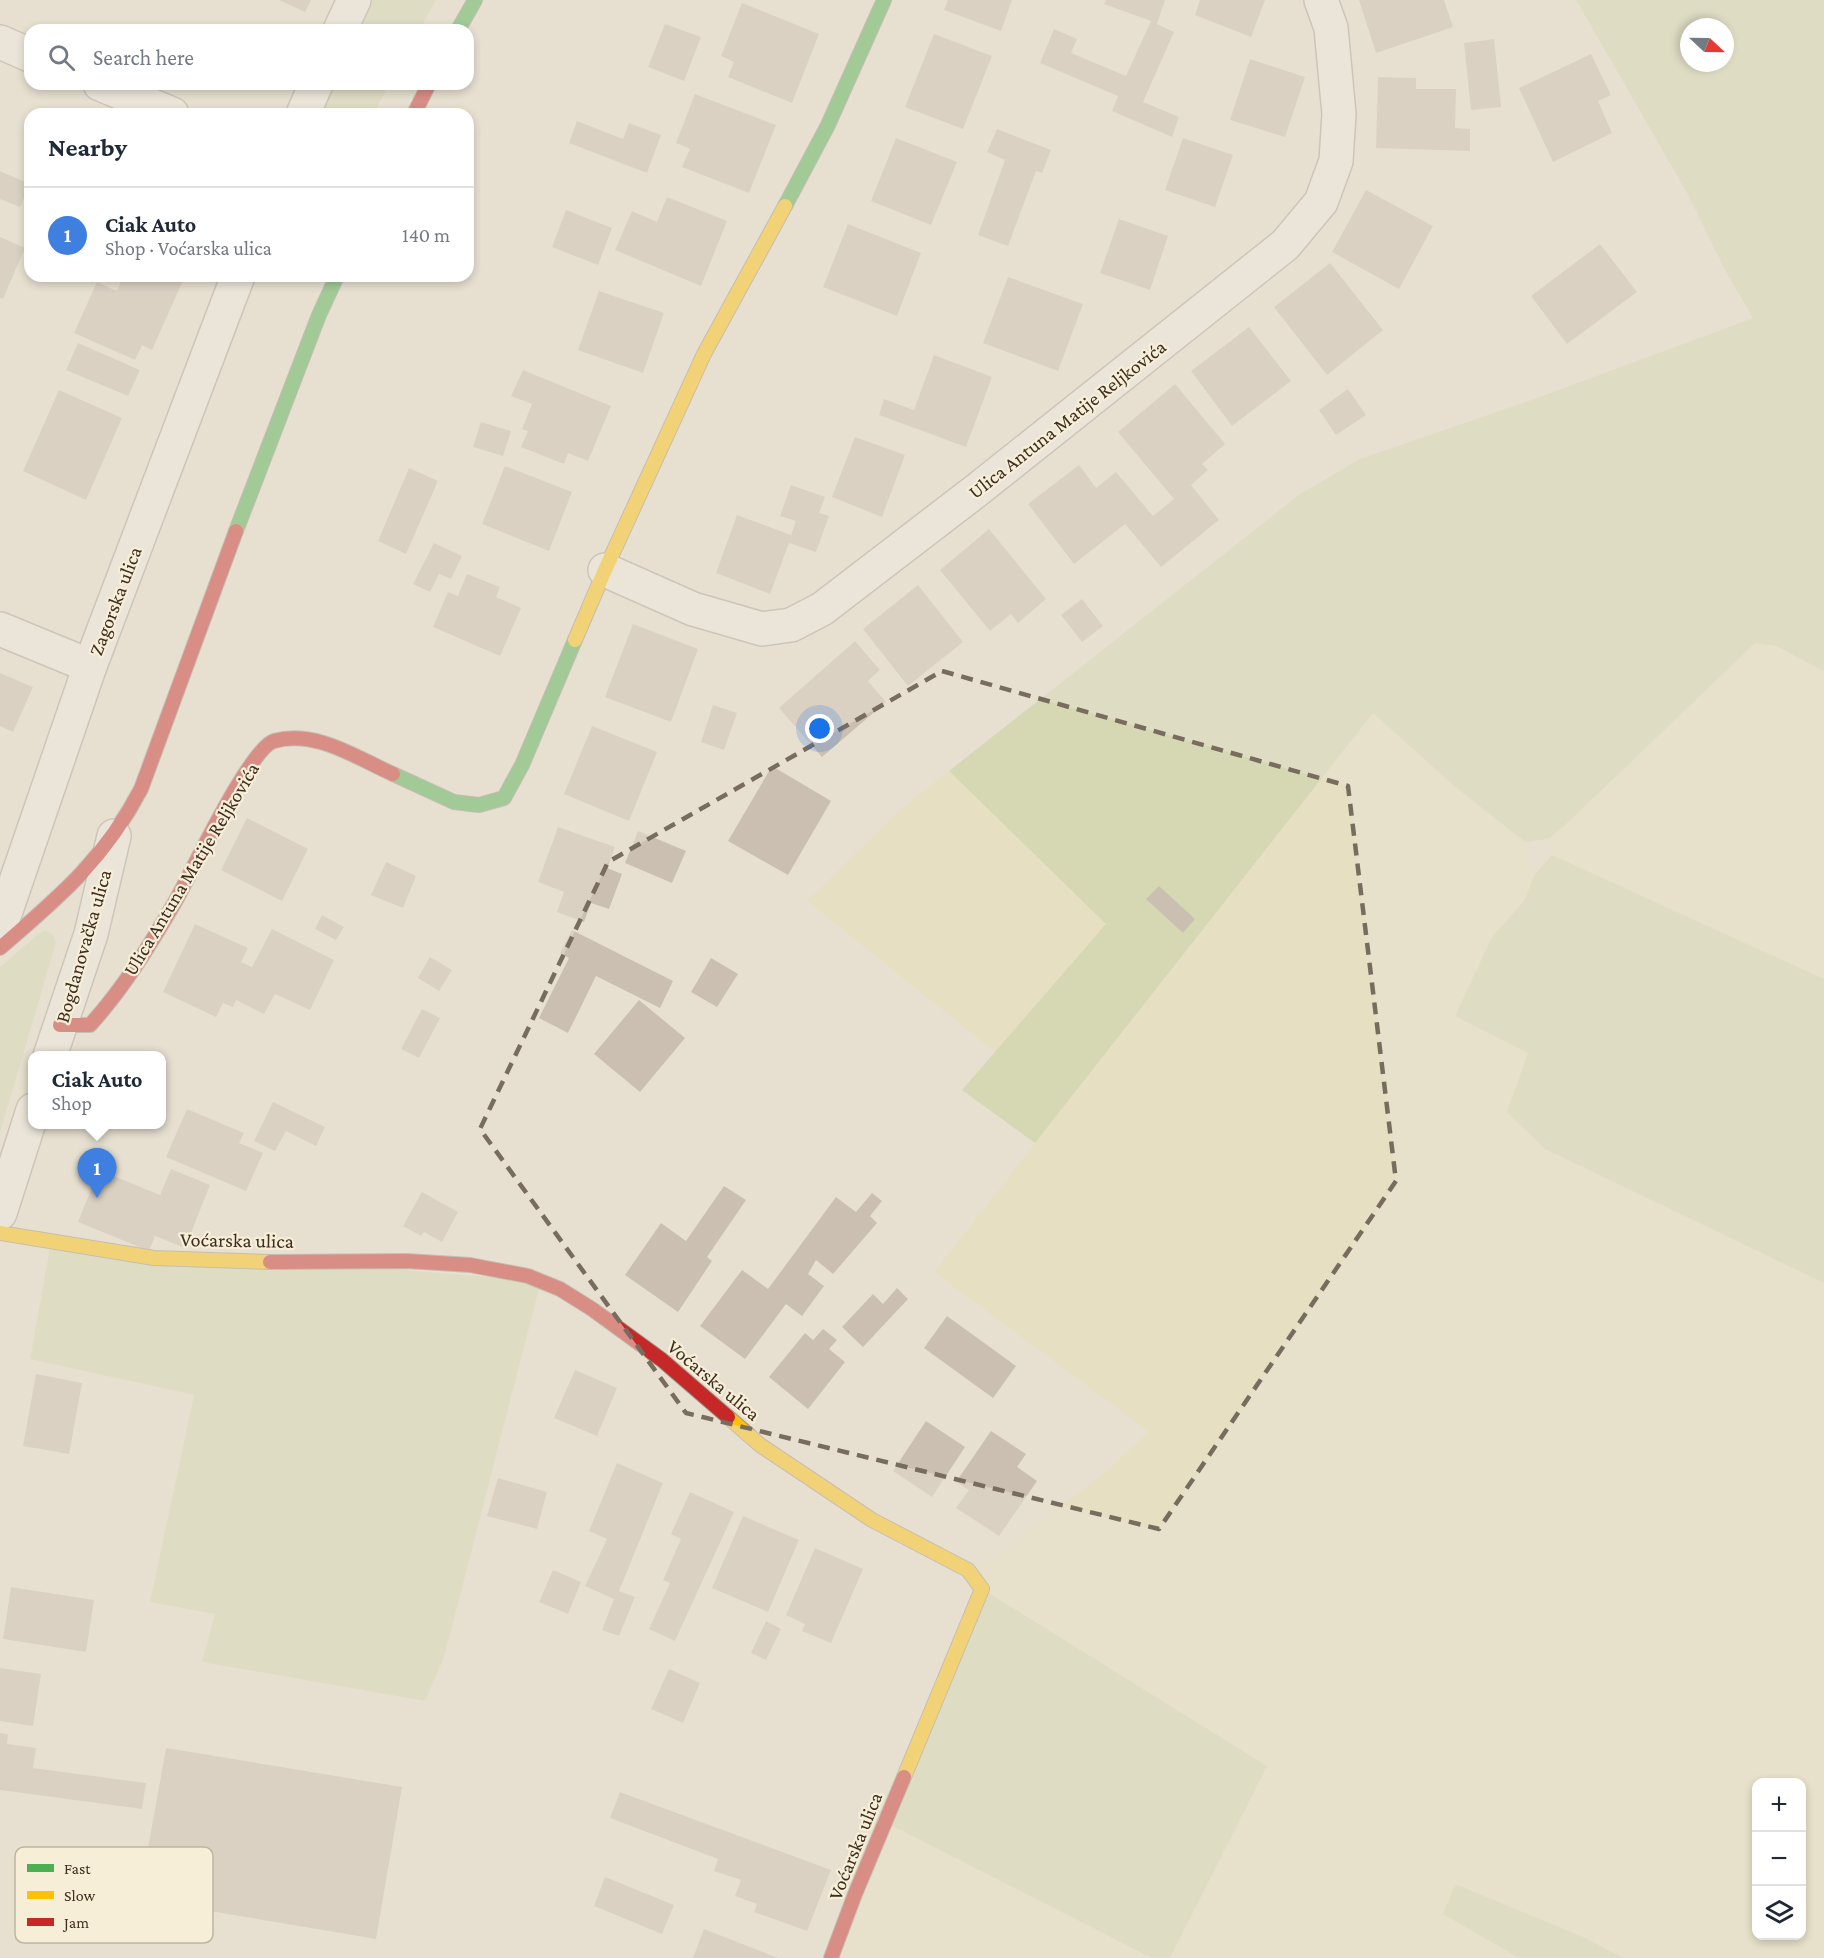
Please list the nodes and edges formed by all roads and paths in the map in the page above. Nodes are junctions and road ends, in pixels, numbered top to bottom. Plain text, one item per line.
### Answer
1 (354, 0) edge
2 (475, 0) edge
3 (884, 0) edge
4 (1321, 0) edge
5 (343, 24) edge
6 (461, 24) edge
7 (0, 42) edge
8 (24, 52) edge
9 (114, 90) edge
10 (313, 90) edge
11 (426, 90) edge
12 (158, 108) edge
13 (306, 108) edge
14 (417, 108) edge
15 (236, 282) edge
16 (334, 282) edge
17 (605, 570) junction
18 (0, 629) edge
19 (90, 666) junction
20 (114, 836) junction
21 (0, 928) edge
22 (0, 948) edge
23 (60, 1025) junction
24 (52, 1051) edge
25 (28, 1126) edge
26 (0, 1213) edge
27 (0, 1233) edge
28 (831, 1958) edge

1 - 5 street
2 - 6 street
3 - 17 street, Ulica Antuna Matije Reljkovića
4 - 17 street, Ulica Antuna Matije Reljkovića
7 - 8 street
9 - 12 street
10 - 13 street
11 - 14 street
15 - 19 street, Zagorska ulica
16 - 20 street
17 - 23 street, Ulica Antuna Matije Reljkovića
18 - 19 street
19 - 21 street, Zagorska ulica
20 - 22 street
20 - 23 street, Bogdanovačka ulica
23 - 24 street, Bogdanovačka ulica
25 - 26 street
27 - 28 street, Voćarska ulica

